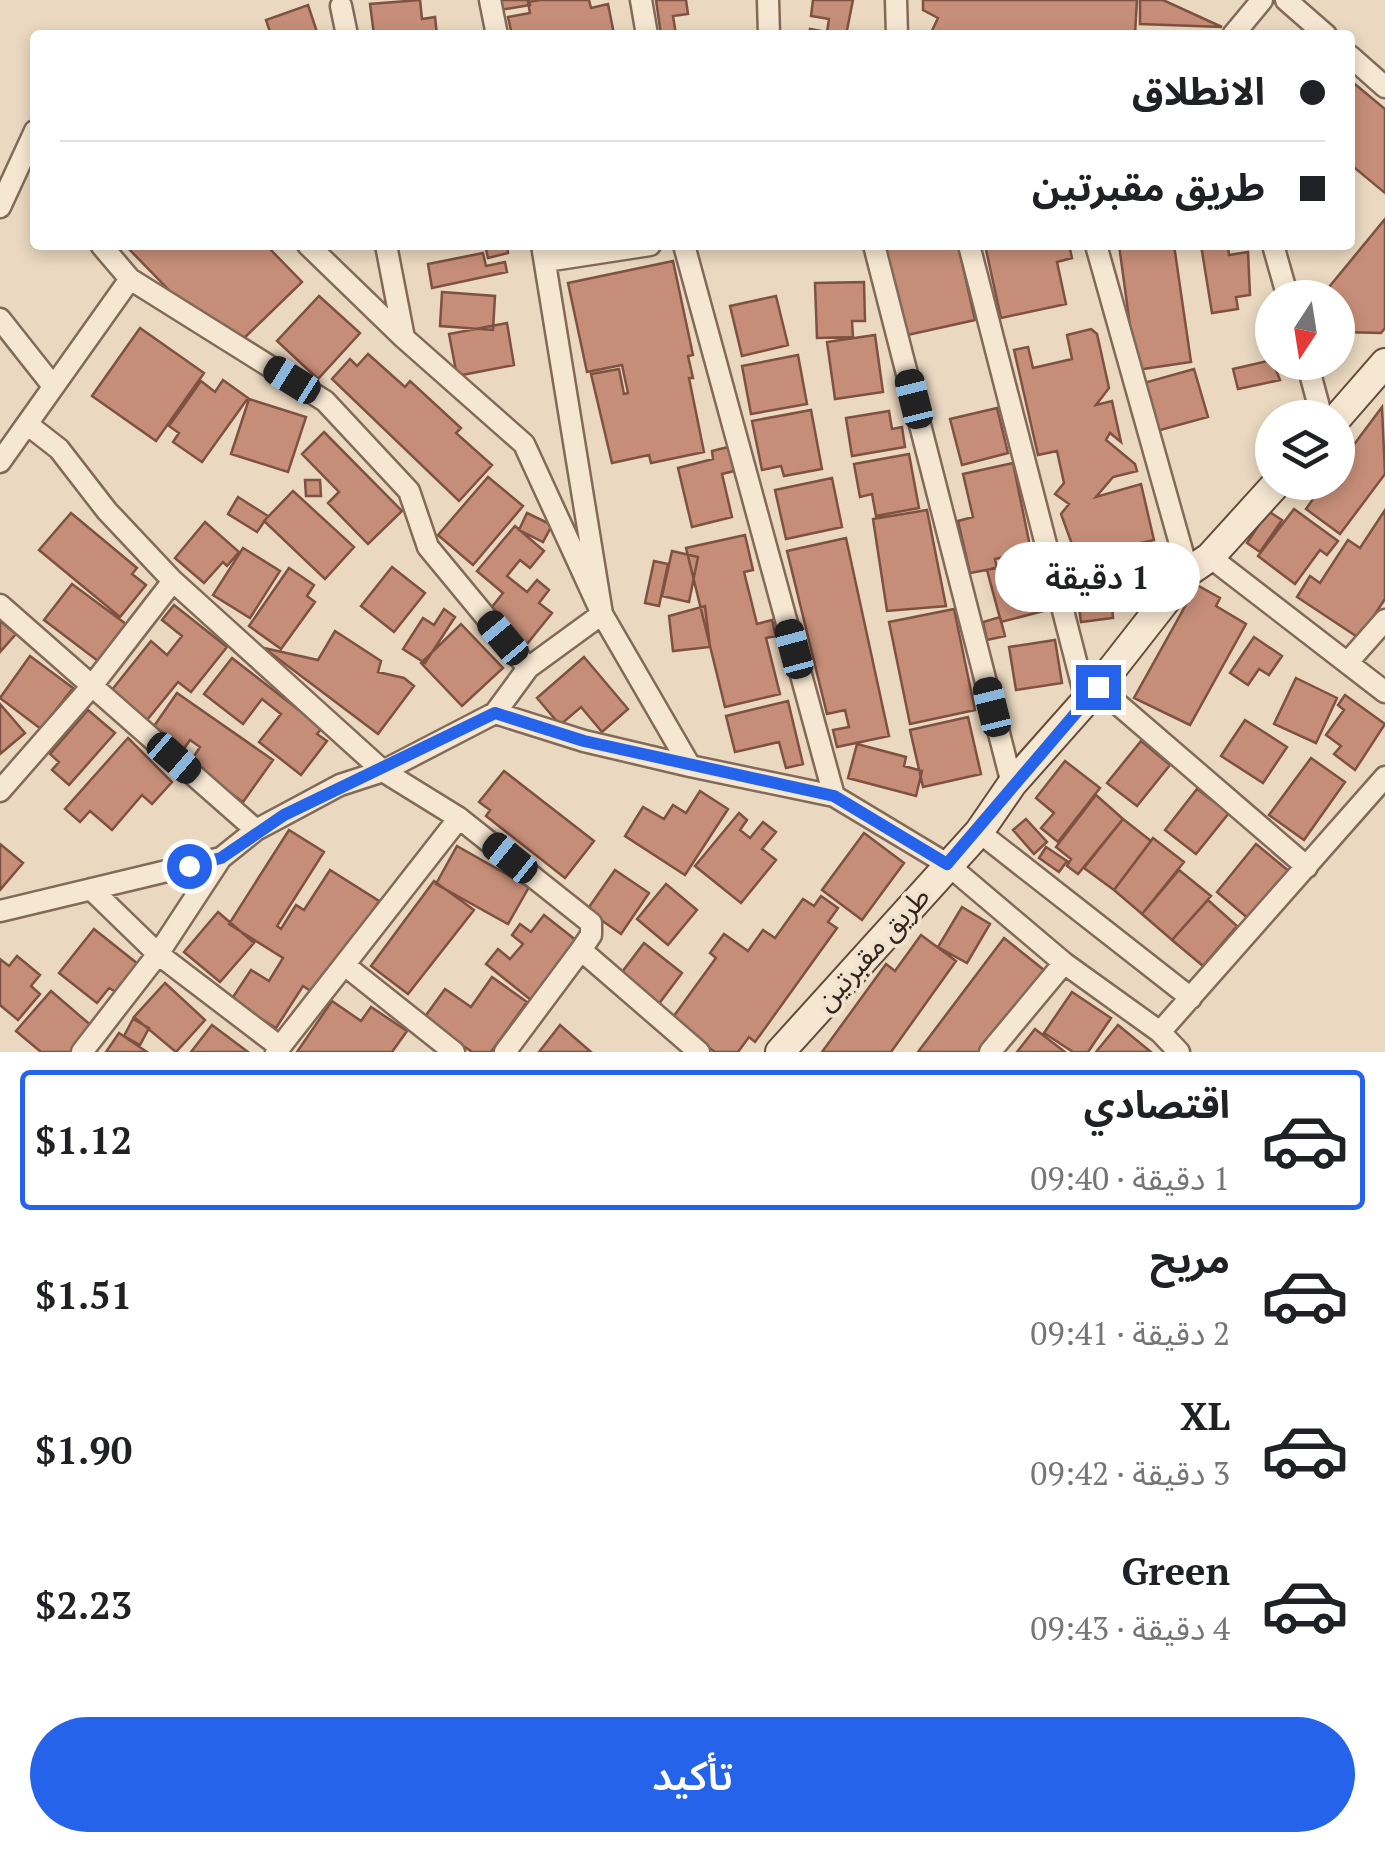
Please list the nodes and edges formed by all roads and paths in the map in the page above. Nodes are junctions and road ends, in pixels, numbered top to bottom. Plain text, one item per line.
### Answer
1 (490, 0) edge
2 (642, 0) edge
3 (768, 0) edge
4 (896, 0) edge
5 (1262, 0) edge
6 (1286, 0) edge
7 (341, 6) dead end
8 (346, 30) edge
9 (496, 30) edge
10 (647, 30) edge
11 (770, 30) edge
12 (897, 30) edge
13 (1238, 30) edge
14 (1320, 30) edge
15 (1355, 60) edge
16 (1385, 87) edge
17 (30, 143) edge
18 (0, 208) edge
19 (105, 250) edge
20 (313, 250) edge
21 (387, 250) edge
22 (584, 250) edge
23 (685, 250) edge
24 (875, 250) edge
25 (970, 250) edge
26 (1098, 250) edge
27 (1274, 250) edge
28 (544, 253) edge
29 (130, 279) junction
30 (1283, 280) edge
31 (0, 319) edge
32 (404, 338) junction
33 (1385, 362) edge
34 (54, 386) junction
35 (1352, 400) edge
36 (26, 424) junction
37 (0, 462) edge
38 (1261, 500) edge
39 (1199, 565) junction
40 (173, 581) junction
41 (0, 605) edge
42 (602, 614) junction
43 (1385, 620) edge
44 (1348, 662) junction
45 (528, 668) junction
46 (91, 687) junction
47 (1385, 692) edge
48 (1092, 694) junction
49 (495, 713) junction
50 (690, 766) junction
51 (383, 771) junction
52 (1385, 777) edge
53 (1012, 784) junction
54 (0, 791) edge
55 (834, 796) junction
56 (459, 818) junction
57 (256, 830) junction
58 (979, 832) junction
59 (221, 858) junction
60 (947, 864) junction
61 (1308, 867) junction
62 (91, 889) junction
63 (0, 910) edge
64 (581, 950) junction
65 (158, 954) junction
66 (1064, 963) junction
67 (347, 967) junction
68 (1191, 998) junction
69 (1160, 1032) junction
70 (278, 1050) edge
71 (1175, 1051) edge
72 (82, 1052) edge
73 (454, 1052) edge
74 (505, 1052) edge
75 (699, 1052) edge
76 (780, 1052) edge
77 (990, 1052) edge

1 - 9 street
2 - 10 street
3 - 11 street
4 - 12 street
5 - 13 street
6 - 14 street
7 - 8 street
15 - 16 street
17 - 18 street
19 - 29 street
20 - 32 street
21 - 32 street
22 - 28 street
23 - 55 street
24 - 53 street
25 - 48 street
26 - 39 street
27 - 30 street
28 - 42 street
29 - 34 street
29 - 45 street
31 - 34 street
32 - 42 street
33 - 35 street
34 - 36 street
36 - 37 street
36 - 40 street
38 - 39 street, طريق مقبرتين
39 - 44 street
39 - 48 street, طريق مقبرتين
40 - 46 street
40 - 51 street
41 - 46 street
42 - 45 street
42 - 50 street
43 - 44 street
44 - 47 street
45 - 49 street
46 - 54 street
46 - 57 street
48 - 53 street, طريق مقبرتين
48 - 61 street
49 - 50 street
49 - 51 street
50 - 55 street
51 - 56 street
51 - 57 street
52 - 61 street
53 - 58 street, طريق مقبرتين
55 - 60 street
56 - 64 street
56 - 67 street
57 - 59 street
58 - 60 street, طريق مقبرتين
58 - 68 street
59 - 62 street
59 - 65 street
60 - 66 street
60 - 76 street, طريق مقبرتين
61 - 68 street
62 - 63 street
62 - 65 street
64 - 74 street
64 - 75 street
65 - 70 street
65 - 72 street
66 - 69 street
66 - 77 street
67 - 70 street
67 - 73 street
68 - 69 street
69 - 71 street

